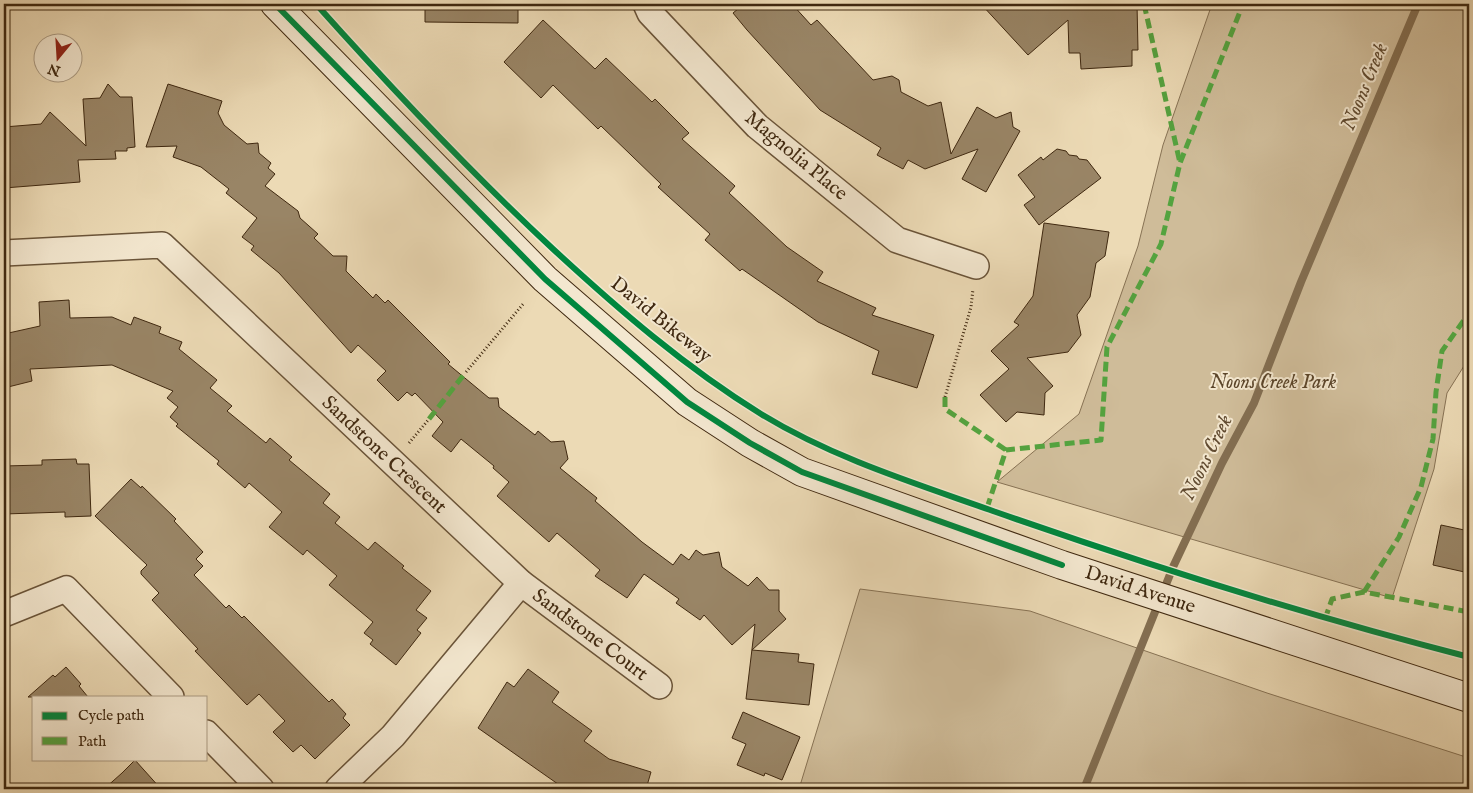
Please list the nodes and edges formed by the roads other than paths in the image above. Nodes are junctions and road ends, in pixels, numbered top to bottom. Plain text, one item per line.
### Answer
1 (275, 4) edge
2 (646, 4) edge
3 (4, 253) edge
4 (976, 266) road end
5 (521, 583) junction
6 (4, 614) edge
7 (659, 686) dead end
8 (170, 696) edge
9 (1469, 698) edge
10 (208, 735) edge
11 (261, 789) edge
12 (338, 789) edge

1 - 9 main road, David Avenue
2 - 4 street, Magnolia Place
3 - 5 street, Sandstone Crescent
5 - 7 street, Sandstone Court
5 - 12 street
6 - 8 street
10 - 11 street

